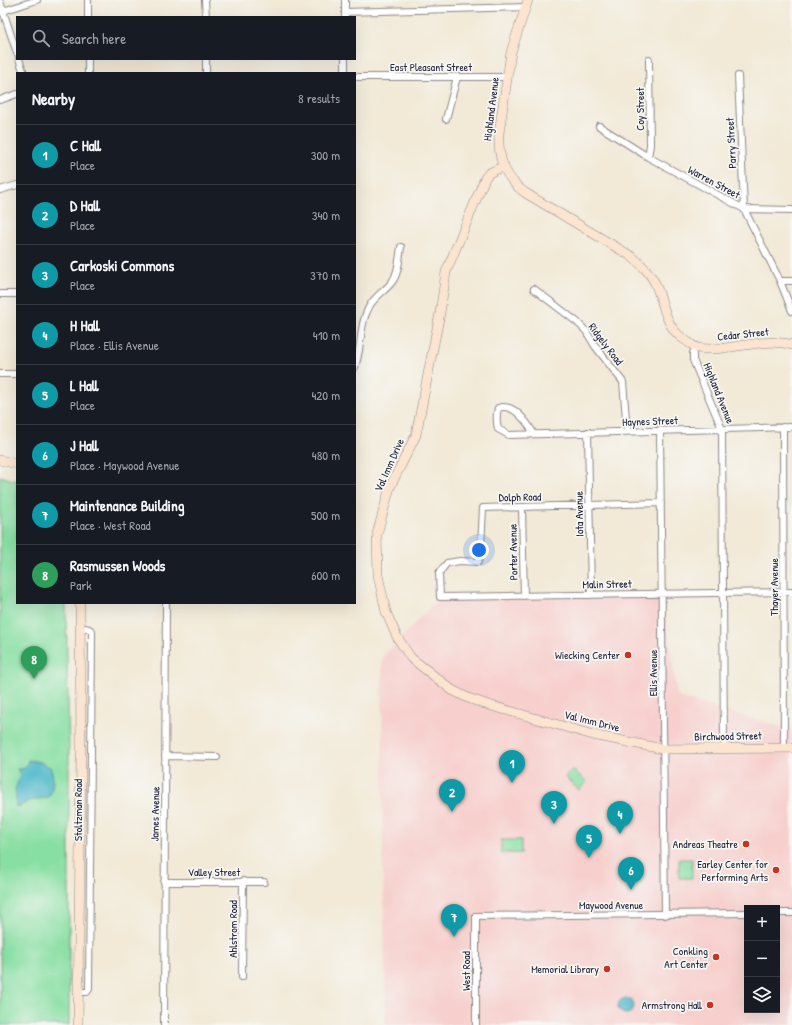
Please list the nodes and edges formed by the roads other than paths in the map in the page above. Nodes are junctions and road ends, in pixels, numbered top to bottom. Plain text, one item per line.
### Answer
1 (38, 0) edge
2 (88, 0) edge
3 (205, 0) edge
4 (345, 0) edge
5 (0, 2) edge
6 (527, 4) edge
7 (2, 12) edge
8 (345, 14) edge
9 (88, 16) edge
10 (206, 16) edge
11 (16, 50) edge
12 (19, 60) edge
13 (88, 60) edge
14 (206, 60) edge
15 (345, 60) edge
16 (649, 60) dead end
17 (24, 72) edge
18 (88, 72) edge
19 (206, 72) edge
20 (345, 72) edge
21 (738, 76) dead end
22 (356, 77) edge
23 (457, 77) junction
24 (507, 77) junction
25 (16, 94) edge
26 (0, 100) edge
27 (446, 119) dead end
28 (599, 126) dead end
29 (648, 157) junction
30 (504, 166) junction
31 (16, 185) edge
32 (0, 190) edge
33 (744, 209) junction
34 (792, 210) edge
35 (401, 247) dead end
36 (780, 281) junction
37 (792, 281) edge
38 (534, 289) dead end
39 (0, 294) edge
40 (16, 294) edge
41 (792, 311) edge
42 (792, 345) edge
43 (696, 347) junction
44 (356, 362) edge
45 (0, 374) edge
46 (16, 374) edge
47 (784, 427) junction
48 (792, 427) edge
49 (722, 429) junction
50 (660, 430) junction
51 (627, 431) junction
52 (588, 432) junction
53 (534, 434) junction
54 (0, 460) edge
55 (16, 464) edge
56 (661, 503) junction
57 (588, 505) junction
58 (522, 508) junction
59 (439, 579) joint
60 (784, 592) junction
61 (792, 592) edge
62 (723, 593) junction
63 (662, 594) junction
64 (591, 595) junction
65 (524, 596) junction
66 (80, 604) edge
67 (166, 604) edge
68 (724, 748) junction
69 (788, 748) edge
70 (663, 749) junction
71 (165, 756) junction
72 (217, 757) dead end
73 (243, 881) junction
74 (164, 882) junction
75 (264, 882) dead end
76 (780, 913) edge
77 (792, 913) edge
78 (744, 914) edge
79 (665, 915) junction
80 (476, 916) joint
81 (242, 977) dead end
82 (78, 1025) edge
83 (164, 1025) edge
84 (476, 1025) edge

1 - 7 street
2 - 9 street
3 - 10 street
4 - 8 street
5 - 7 street
6 - 8 street
6 - 24 street, Highland Avenue
7 - 11 street
12 - 17 street
13 - 18 street
14 - 19 street
15 - 20 street
16 - 29 street, Coy Street
21 - 33 street, Parry Street
22 - 23 street, East Pleasant Street
23 - 24 street, East Pleasant Street
23 - 27 street
24 - 30 street, Highland Avenue
25 - 26 street
28 - 29 street, Warren Street
29 - 33 street, Warren Street
30 - 43 street, Highland Avenue
30 - 70 street, Val Imm Drive
31 - 32 street
33 - 34 street
33 - 36 street, Warren Street
35 - 44 street
36 - 37 street
36 - 41 street, Warren Street
38 - 51 street, Ridgely Road
39 - 40 street
42 - 43 street, Cedar Street
43 - 49 street, Highland Avenue
45 - 46 street
47 - 48 street, Haynes Street
47 - 49 street, Haynes Street
47 - 60 street, Thayer Avenue
49 - 50 street, Haynes Street
49 - 62 street, Highland Avenue
50 - 51 street, Haynes Street
50 - 56 street, Ellis Avenue
51 - 52 street, Haynes Street
52 - 53 street, Haynes Street
52 - 57 street, Iota Avenue
53 - 53 street, Haynes Street
54 - 55 street
56 - 57 street, Dolph Road
56 - 63 street, Ellis Avenue
57 - 58 street, Dolph Road
57 - 64 street, Iota Avenue
58 - 59 street, Dolph Road
58 - 65 street, Porter Avenue
59 - 65 street, Malin Street
60 - 61 street, Malin Street
60 - 62 street, Malin Street
60 - 69 street, Thayer Avenue
62 - 63 street, Malin Street
62 - 68 street, Highland Avenue
63 - 64 street, Malin Street
63 - 70 street, Ellis Avenue
64 - 65 street, Malin Street
66 - 82 street, Stoltzman Road
67 - 71 street, James Avenue
68 - 69 street, Birchwood Street
68 - 70 street, Birchwood Street
70 - 79 street, Ellis Avenue
71 - 72 street
71 - 74 street, James Avenue
73 - 74 street, Valley Street
73 - 75 street, Valley Street
73 - 81 street, Ahlstrom Road
74 - 83 street, James Avenue
76 - 77 street
78 - 79 street, Maywood Avenue
79 - 80 street, Maywood Avenue
80 - 84 street, West Road

